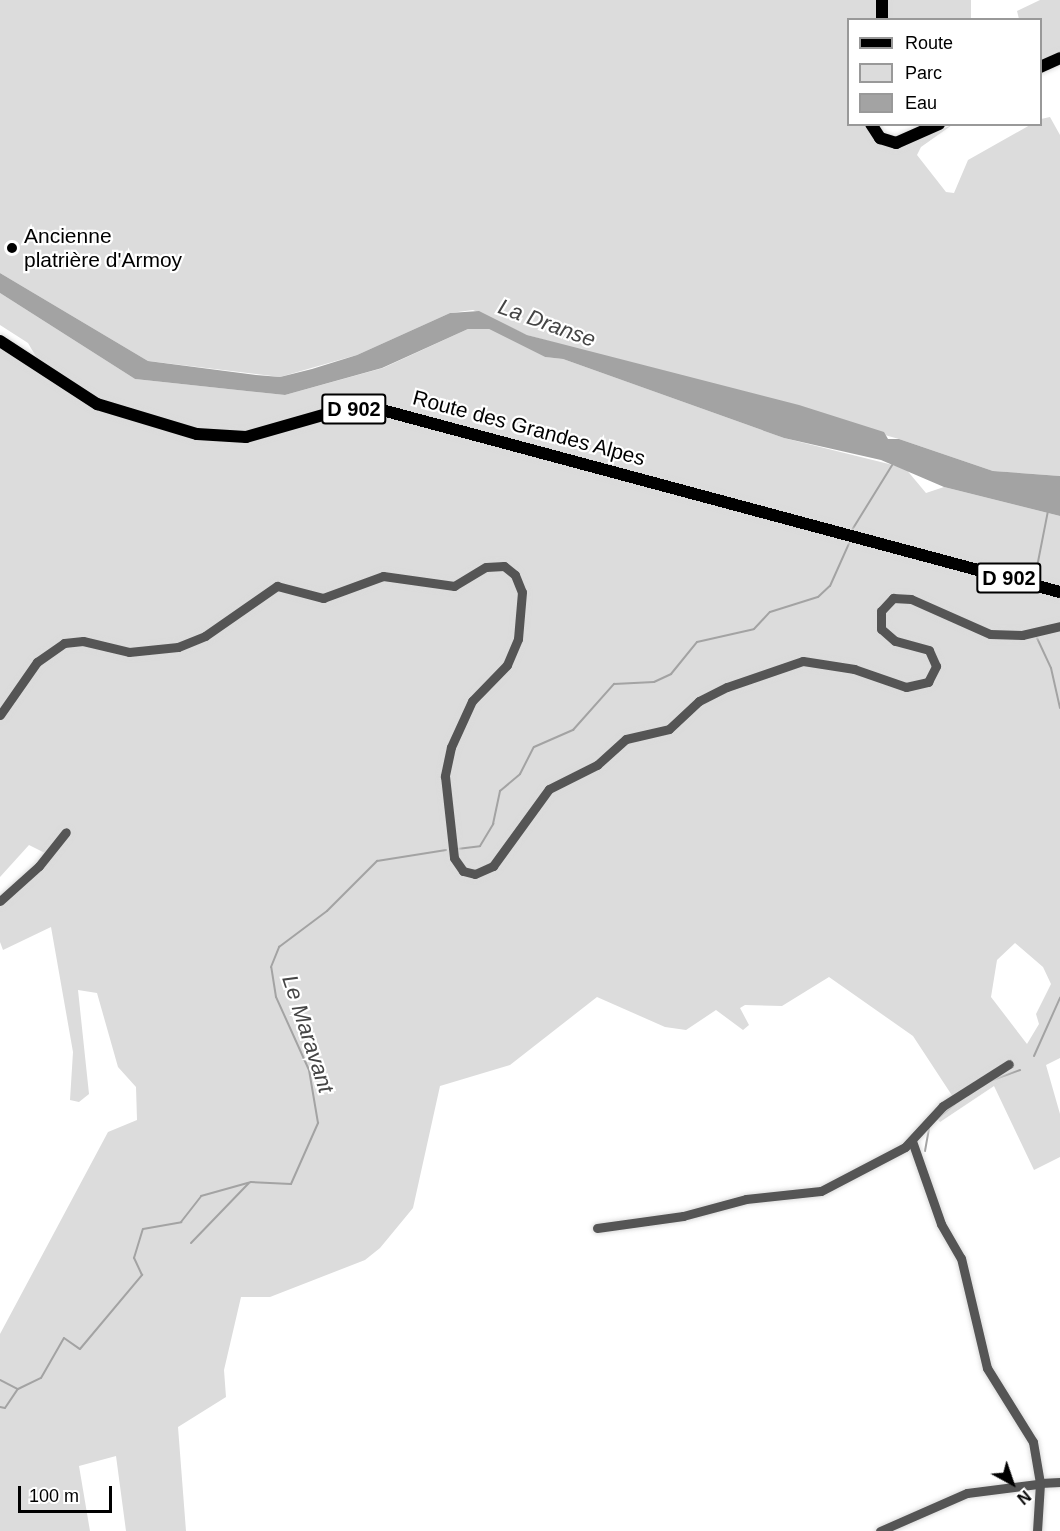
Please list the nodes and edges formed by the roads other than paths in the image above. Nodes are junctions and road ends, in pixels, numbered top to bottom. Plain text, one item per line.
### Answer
1 (882, 0) edge
2 (882, 18) edge
3 (1060, 58) edge
4 (1042, 67) edge
5 (872, 126) edge
6 (935, 126) edge
7 (0, 341) edge
8 (1060, 592) edge
9 (1060, 626) edge
10 (0, 715) edge
11 (66, 832) dead end
12 (0, 901) edge
13 (1009, 1064) dead end
14 (912, 1141) junction
15 (597, 1228) dead end
16 (1060, 1482) edge
17 (1038, 1484) junction
18 (880, 1531) edge
19 (1037, 1531) edge

1 - 2 main road
3 - 4 main road
5 - 6 main road
7 - 8 main road, Route des Grandes Alpes / D 902
9 - 10 street
11 - 12 street
13 - 14 street
14 - 15 street
14 - 17 street
16 - 17 street
17 - 18 street
17 - 19 street

